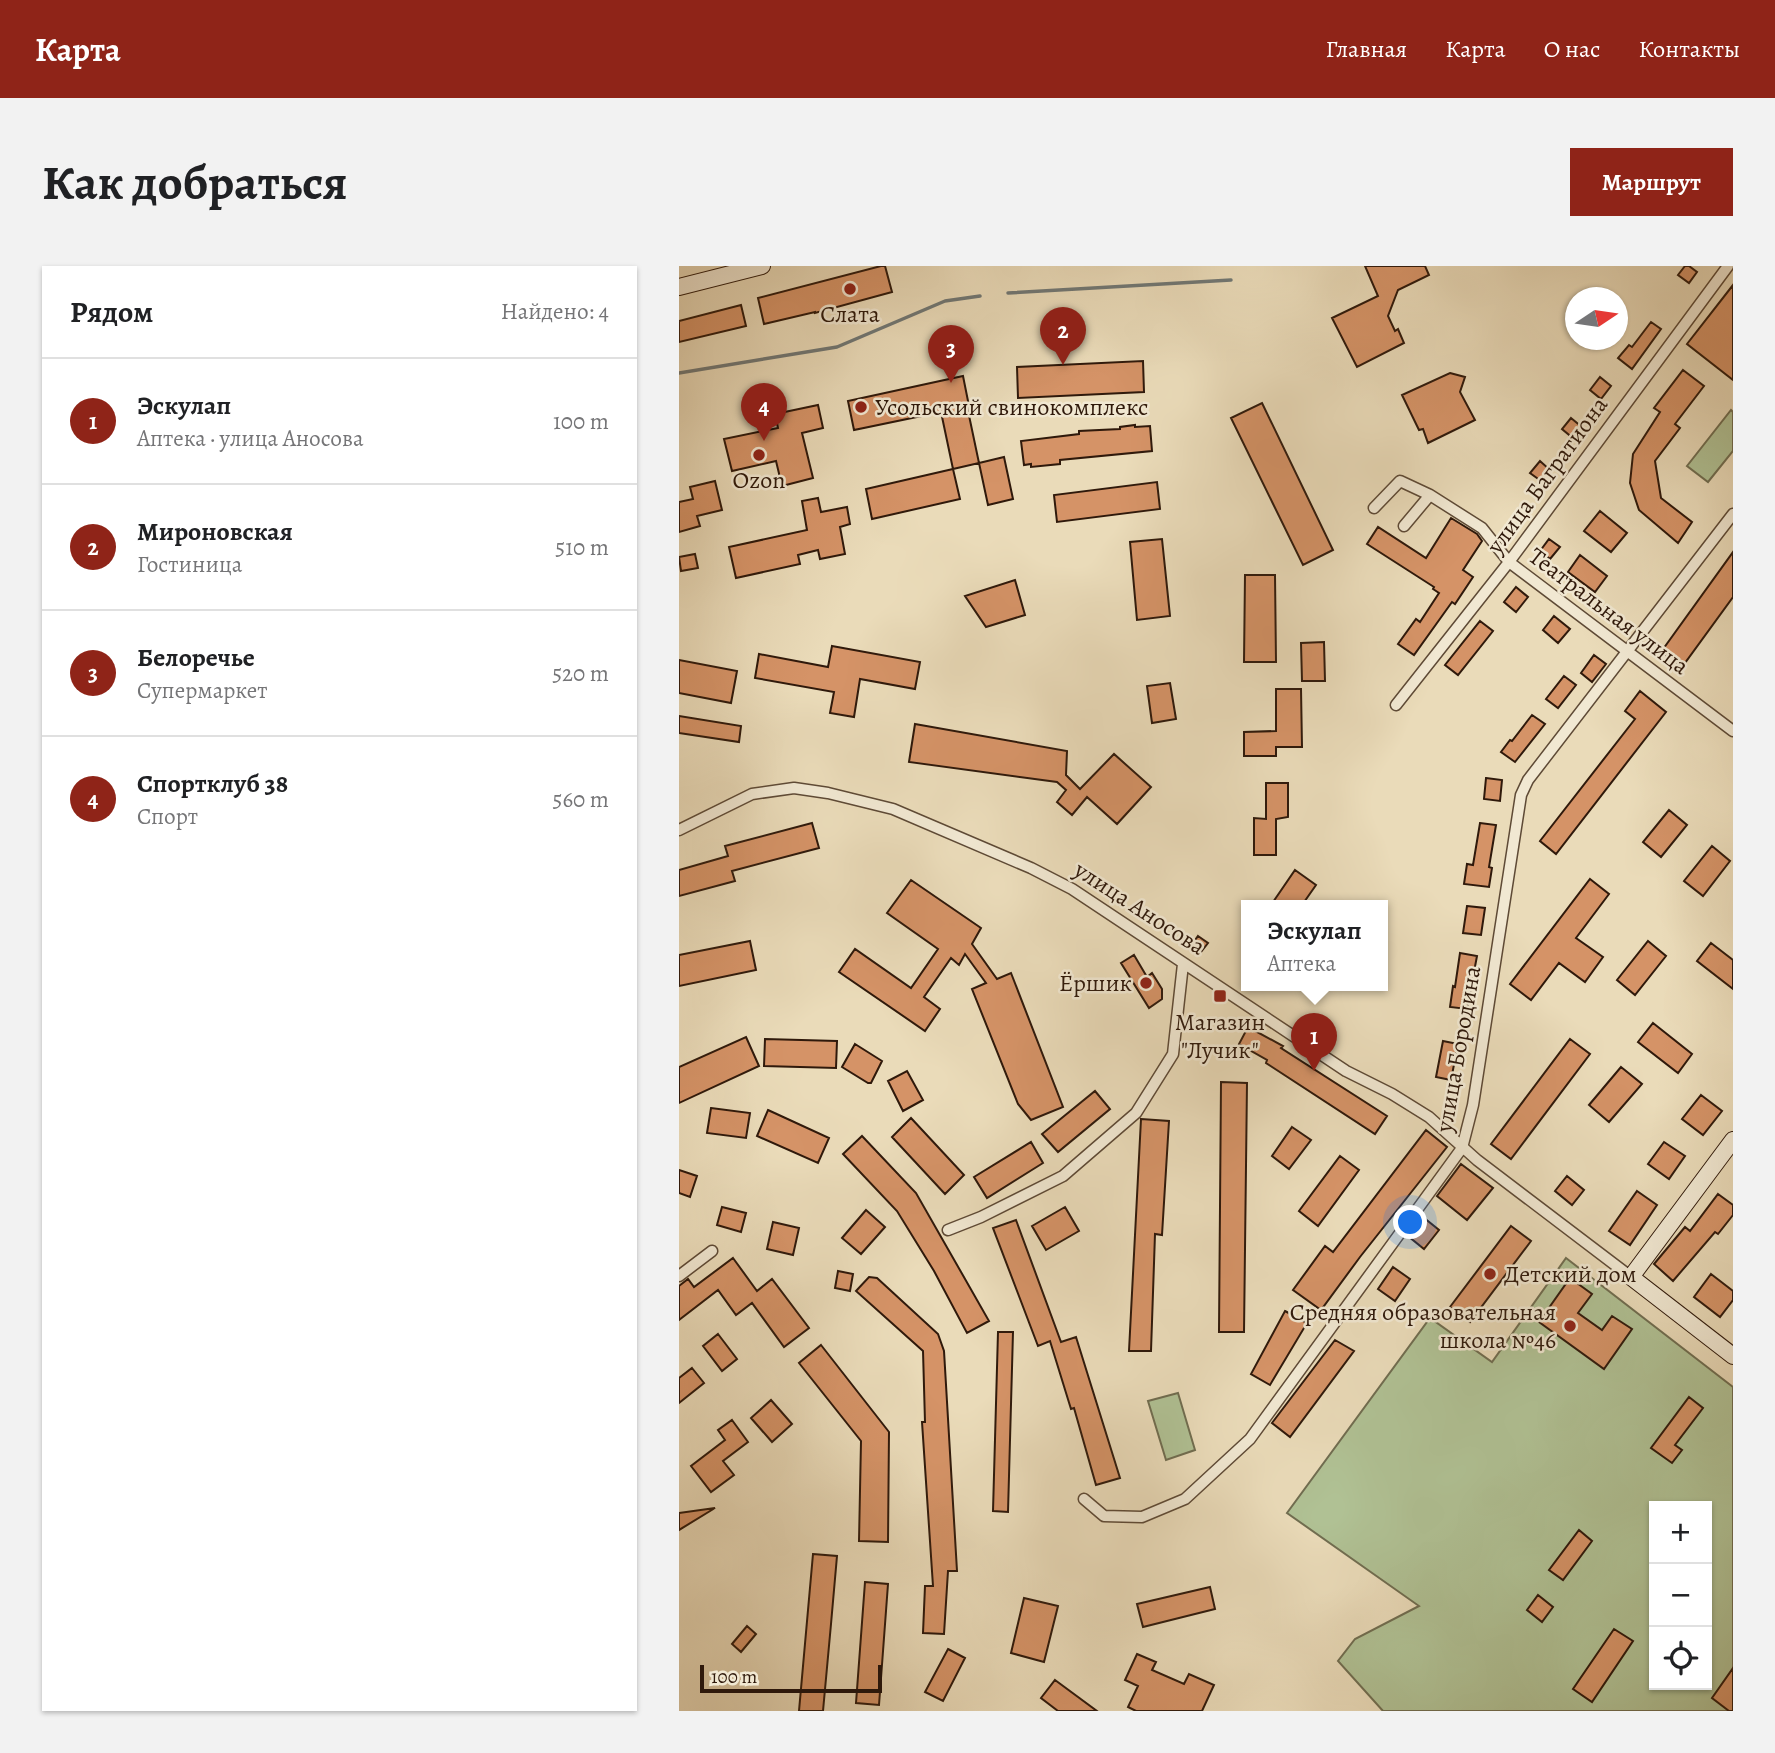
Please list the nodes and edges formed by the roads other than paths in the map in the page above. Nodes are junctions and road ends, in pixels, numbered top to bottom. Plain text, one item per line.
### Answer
1 (762, 266) edge
2 (1728, 266) edge
3 (679, 287) edge
4 (1430, 495) junction
5 (1374, 508) dead end
6 (1733, 514) edge
7 (1404, 527) dead end
8 (1509, 562) junction
9 (1627, 653) junction
10 (1396, 705) dead end
11 (1733, 731) edge
12 (679, 830) edge
13 (1183, 964) junction
14 (1733, 1140) edge
15 (1462, 1148) junction
16 (948, 1230) dead end
17 (712, 1251) dead end
18 (679, 1276) edge
19 (1630, 1277) junction
20 (1733, 1356) edge
21 (1084, 1499) dead end

1 - 3 street
2 - 8 street, улица Багратиона
4 - 5 street, Театральная улица
4 - 7 street
4 - 8 street, Театральная улица
6 - 9 street, улица Бородина
8 - 9 street, Театральная улица
8 - 10 street, улица Багратиона
9 - 11 street, Театральная улица
9 - 15 street, улица Бородина
12 - 13 street, улица Аносова
13 - 15 street, улица Аносова
13 - 16 street
14 - 19 street
15 - 19 street, улица Аносова
15 - 21 street, улица Бородина
17 - 18 street
19 - 20 street, улица Аносова

